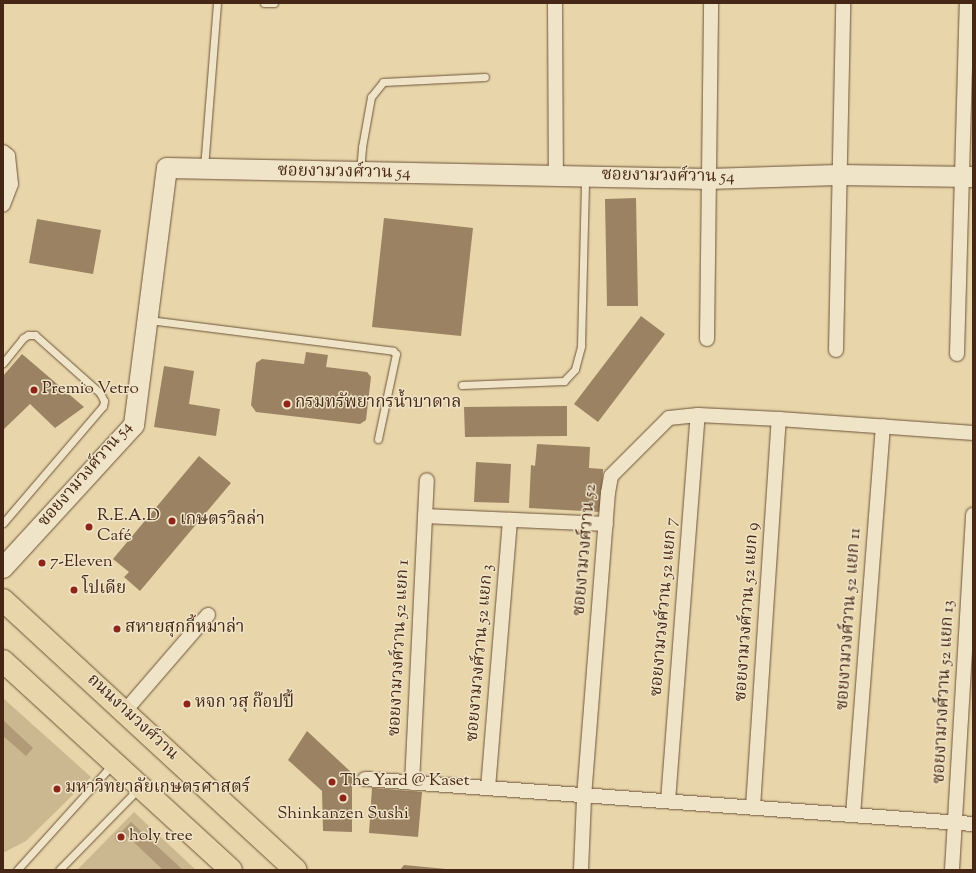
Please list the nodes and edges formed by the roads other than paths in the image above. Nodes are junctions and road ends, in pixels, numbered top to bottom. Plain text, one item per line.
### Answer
1 (217, 3) edge
2 (264, 3) edge
3 (274, 3) edge
4 (555, 3) edge
5 (711, 3) edge
6 (843, 3) edge
7 (967, 3) edge
8 (485, 77) dead end
9 (3, 152) edge
10 (204, 170) junction
11 (360, 173) junction
12 (556, 176) junction
13 (585, 176) junction
14 (838, 176) junction
15 (968, 177) edge
16 (708, 178) junction
17 (3, 205) edge
18 (148, 320) junction
19 (707, 339) dead end
20 (836, 350) dead end
21 (957, 354) dead end
22 (3, 363) edge
23 (462, 385) dead end
24 (698, 415) junction
25 (779, 419) junction
26 (883, 426) junction
27 (973, 433) edge
28 (378, 439) dead end
29 (427, 480) dead end
30 (425, 516) junction
31 (973, 516) edge
32 (510, 520) junction
33 (3, 523) edge
34 (606, 524) junction
35 (3, 568) edge
36 (3, 600) edge
37 (970, 609) edge
38 (208, 615) dead end
39 (3, 661) edge
40 (968, 686) edge
41 (125, 711) junction
42 (114, 763) junction
43 (365, 779) dead end
44 (412, 783) junction
45 (140, 786) junction
46 (488, 788) junction
47 (584, 797) junction
48 (668, 801) junction
49 (753, 807) junction
50 (853, 815) junction
51 (955, 823) junction
52 (973, 824) edge
53 (17, 870) edge
54 (59, 870) edge
55 (231, 870) edge
56 (296, 870) edge
57 (581, 870) edge
58 (952, 870) edge

1 - 10 lane
2 - 3 lane
4 - 12 street
5 - 16 street
6 - 14 street
7 - 15 street
8 - 11 lane
9 - 17 street
10 - 11 street, ซอยงามวงศ์วาน 54
10 - 18 street, ซอยงามวงศ์วาน 54
11 - 12 street, ซอยงามวงศ์วาน 54
12 - 13 street, ซอยงามวงศ์วาน 54
13 - 16 street, ซอยงามวงศ์วาน 54
13 - 23 lane
14 - 15 street, ซอยงามวงศ์วาน 54
14 - 16 street, ซอยงามวงศ์วาน 54
14 - 20 street
15 - 21 street
16 - 19 street
18 - 28 lane
18 - 35 street, ซอยงามวงศ์วาน 54
22 - 33 lane
24 - 25 street, ซอยงามวงศ์วาน 52
24 - 34 street, ซอยงามวงศ์วาน 52
24 - 48 street, ซอยงามวงศ์วาน 52 แยก 7
25 - 26 street, ซอยงามวงศ์วาน 52
25 - 49 street, ซอยงามวงศ์วาน 52 แยก 9
26 - 27 street, ซอยงามวงศ์วาน 52
26 - 50 street, ซอยงามวงศ์วาน 52 แยก 11
29 - 30 street, ซอยงามวงศ์วาน 52 แยก 1
30 - 32 street
30 - 44 street, ซอยงามวงศ์วาน 52 แยก 1
31 - 37 street, ซอยงามวงศ์วาน 52 แยก 13
32 - 34 street
32 - 46 street, ซอยงามวงศ์วาน 52 แยก 3
34 - 47 street, ซอยงามวงศ์วาน 52
36 - 41 main road, ถนนงามวงศ์วาน
37 - 40 street, ซอยงามวงศ์วาน 52 แยก 13
38 - 41 street
39 - 42 main road
40 - 51 street, ซอยงามวงศ์วาน 52 แยก 13
41 - 56 main road, ถนนงามวงศ์วาน
42 - 45 main road
42 - 53 lane
43 - 44 street
44 - 46 street
45 - 54 lane
45 - 55 main road
46 - 47 street
47 - 48 street
47 - 57 street, ซอยงามวงศ์วาน 52
48 - 49 street
49 - 50 street
50 - 51 street
51 - 52 street
51 - 58 street, ซอยงามวงศ์วาน 52 แยก 13

